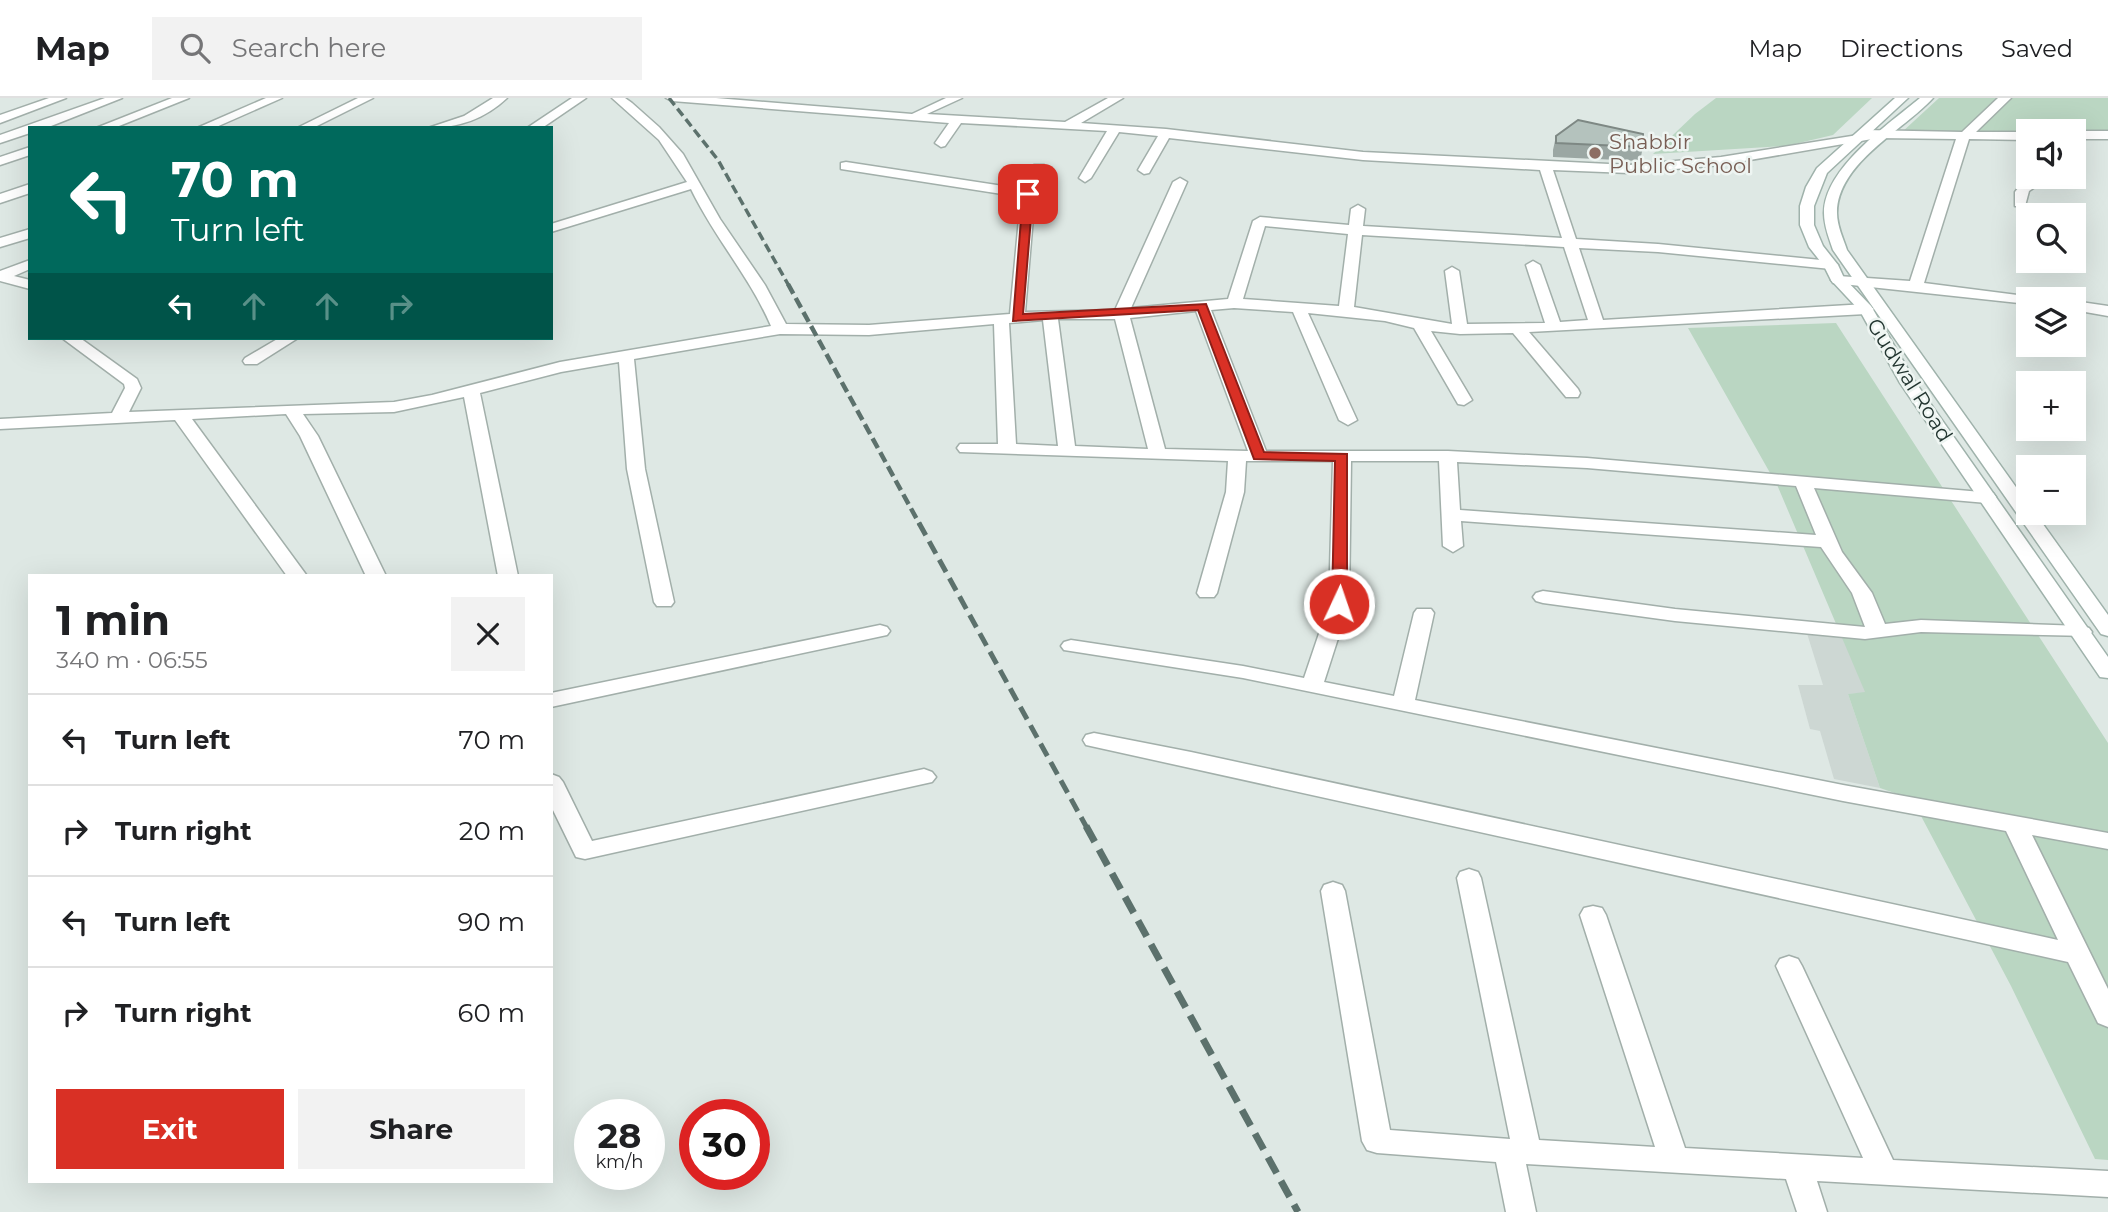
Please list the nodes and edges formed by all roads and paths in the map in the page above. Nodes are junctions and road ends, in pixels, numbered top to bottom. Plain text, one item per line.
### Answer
1 (32, 98) edge
2 (60, 98) edge
3 (116, 98) edge
4 (183, 98) edge
5 (276, 98) edge
6 (367, 98) edge
7 (501, 98) edge
8 (580, 98) edge
9 (618, 98) edge
10 (672, 98) edge
11 (844, 98) edge
12 (956, 98) edge
13 (1117, 98) edge
14 (1902, 98) edge
15 (1927, 98) edge
16 (2005, 98) edge
17 (703, 100) edge
18 (749, 101) edge
19 (0, 108) edge
20 (831, 111) junction
21 (909, 117) junction
22 (958, 118) junction
23 (0, 119) edge
24 (1068, 125) junction
25 (38, 126) edge
26 (107, 126) edge
27 (207, 126) edge
28 (307, 126) edge
29 (442, 126) edge
30 (536, 126) edge
31 (1115, 128) junction
32 (28, 129) edge
33 (1166, 133) junction
34 (2086, 135) edge
35 (2108, 135) edge
36 (1869, 136) junction
37 (2016, 136) edge
38 (1963, 137) junction
39 (0, 139) edge
40 (941, 144) dead end
41 (28, 152) edge
42 (0, 161) edge
43 (846, 166) dead end
44 (1545, 166) junction
45 (1040, 168) dead end
46 (1144, 170) dead end
47 (1085, 178) dead end
48 (1180, 182) dead end
49 (695, 184) junction
50 (28, 189) edge
51 (2022, 189) edge
52 (1028, 194) junction
53 (0, 199) edge
54 (2020, 203) dead end
55 (1358, 209) dead end
56 (553, 227) edge
57 (1355, 230) junction
58 (28, 234) edge
59 (1569, 242) junction
60 (0, 243) edge
61 (28, 265) edge
62 (1533, 265) dead end
63 (1452, 271) dead end
64 (1834, 272) junction
65 (1, 276) edge
66 (1863, 281) junction
67 (28, 284) edge
68 (1916, 286) junction
69 (2016, 298) edge
70 (1234, 303) junction
71 (1202, 306) junction
72 (2086, 308) edge
73 (1299, 309) junction
74 (1866, 309) junction
75 (1346, 311) junction
76 (2108, 311) edge
77 (1121, 314) junction
78 (1050, 315) junction
79 (1009, 318) junction
80 (1420, 325) junction
81 (1597, 325) junction
82 (1554, 327) junction
83 (1517, 328) junction
84 (780, 329) junction
85 (1460, 329) junction
86 (73, 340) edge
87 (287, 340) edge
88 (626, 354) junction
89 (251, 361) dead end
90 (471, 391) junction
91 (1572, 393) dead end
92 (1464, 400) dead end
93 (291, 409) junction
94 (180, 415) junction
95 (118, 417) junction
96 (1348, 420) dead end
97 (0, 424) edge
98 (967, 448) dead end
99 (1007, 449) junction
100 (1067, 451) junction
101 (1158, 454) junction
102 (1237, 456) junction
103 (1259, 456) junction
104 (1448, 456) junction
105 (1342, 457) junction
106 (1802, 480) junction
107 (1987, 497) junction
108 (1451, 515) junction
109 (1829, 542) junction
110 (1452, 545) dead end
111 (296, 574) edge
112 (375, 574) edge
113 (508, 574) edge
114 (1208, 593) dead end
115 (1543, 597) dead end
116 (664, 602) dead end
117 (1424, 613) dead end
118 (2108, 630) edge
119 (880, 631) dead end
120 (1877, 631) junction
121 (2082, 632) junction
122 (1071, 646) dead end
123 (2108, 672) edge
124 (1312, 687) junction
125 (553, 700) edge
126 (1403, 706) junction
127 (1094, 740) dead end
128 (924, 777) dead end
129 (553, 786) edge
130 (2014, 823) junction
131 (2108, 841) edge
132 (1469, 878) dead end
133 (1333, 891) dead end
134 (1593, 915) dead end
135 (2078, 954) junction
136 (1789, 966) dead end
137 (2108, 1016) edge
138 (1517, 1151) junction
139 (1674, 1159) junction
140 (1797, 1166) junction
141 (1884, 1171) junction
142 (2108, 1184) edge
143 (1521, 1212) edge
144 (1812, 1212) edge

1 - 19 street
2 - 23 street
3 - 25 street
4 - 26 street
5 - 27 street
6 - 28 street
7 - 29 street
8 - 30 street
9 - 49 street
10 - 17 street
11 - 20 street
12 - 21 street
13 - 24 street
14 - 36 street, Gudwal Road
15 - 36 street, Gudwal Road
16 - 38 street
17 - 18 street
18 - 20 street
20 - 21 street
21 - 22 street
22 - 24 street
22 - 40 street
24 - 31 street
31 - 33 street
31 - 47 street
32 - 39 street
33 - 44 street
33 - 46 street
34 - 35 street
36 - 38 street
36 - 44 street
36 - 64 street, Gudwal Road
36 - 66 street, Gudwal Road
37 - 38 street
38 - 68 street
41 - 42 street
43 - 52 street
44 - 59 street
45 - 52 street
48 - 77 street
49 - 56 street
49 - 84 street
50 - 53 street
51 - 54 street
52 - 79 street
55 - 57 street
57 - 59 street
57 - 70 street
57 - 75 street
58 - 60 street
59 - 64 street
59 - 81 street
61 - 65 street
62 - 82 street
63 - 85 street
64 - 66 street
64 - 74 street, Gudwal Road
65 - 67 street
66 - 68 street
66 - 118 street, Gudwal Road
68 - 69 street
70 - 71 street
70 - 73 street
71 - 77 street
71 - 103 street
72 - 76 street
73 - 75 street
73 - 96 street
74 - 81 street
74 - 107 street, Gudwal Road
75 - 80 street
77 - 78 street
77 - 101 street
78 - 79 street
78 - 100 street
79 - 84 street
79 - 99 street
80 - 85 street
80 - 92 street
81 - 82 street
82 - 83 street
83 - 85 street
83 - 91 street
84 - 88 street
86 - 95 street
87 - 89 street
88 - 90 street
88 - 116 street
90 - 93 street
90 - 113 street
93 - 94 street
93 - 112 street
94 - 95 street
94 - 111 street
95 - 97 street
98 - 99 street
99 - 100 street
100 - 101 street
101 - 102 street
102 - 103 street
102 - 114 street
103 - 105 street
104 - 105 street
104 - 106 street
104 - 108 street
105 - 124 street
106 - 107 street
106 - 109 street
107 - 121 street, Gudwal Road
108 - 109 street
108 - 110 street
109 - 120 street
115 - 120 street
117 - 126 street
119 - 125 street
120 - 121 street
121 - 123 street, Gudwal Road
122 - 124 street
124 - 126 street
126 - 130 street
127 - 135 street
128 - 129 street
130 - 131 street
130 - 135 street
132 - 138 street
133 - 138 street
134 - 139 street
135 - 137 street
136 - 141 street
138 - 139 street
138 - 143 street
139 - 140 street
140 - 141 street
140 - 144 street
141 - 142 street

